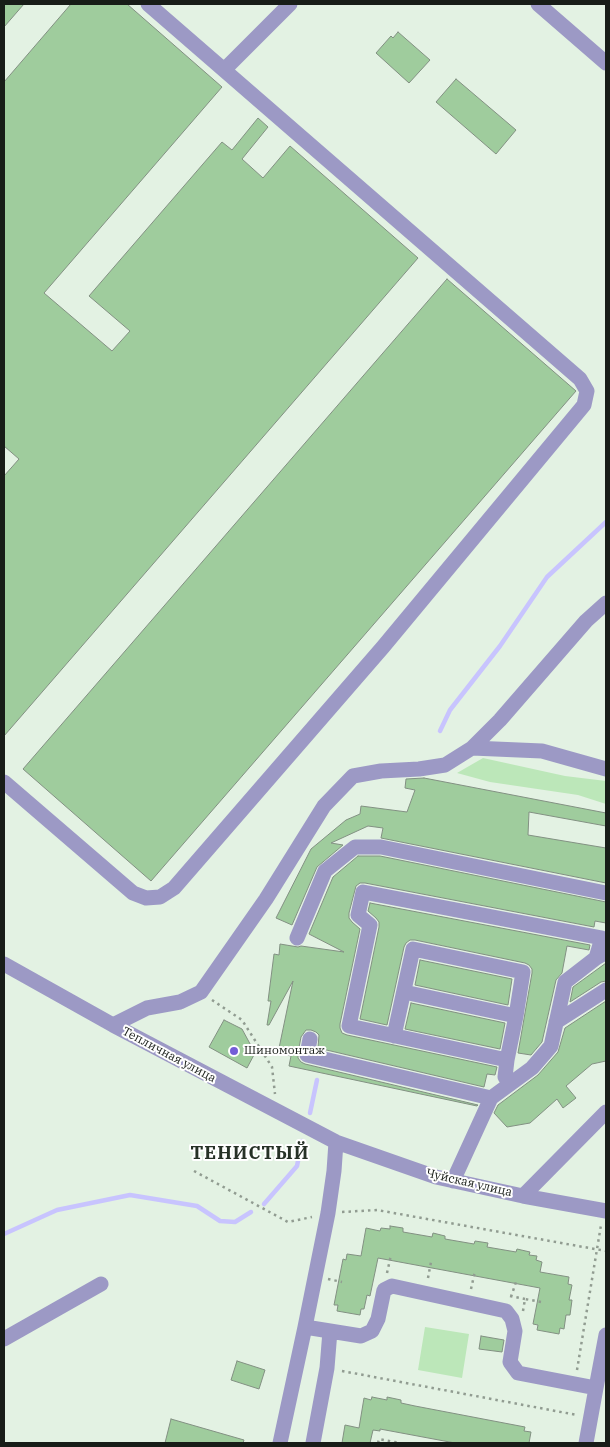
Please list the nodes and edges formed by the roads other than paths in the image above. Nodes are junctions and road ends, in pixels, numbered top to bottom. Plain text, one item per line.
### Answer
1 (148, 4) edge
2 (290, 4) edge
3 (538, 4) edge
4 (606, 63) edge
5 (224, 70) junction
6 (606, 603) edge
7 (472, 748) junction
8 (606, 768) edge
9 (4, 782) edge
10 (606, 893) edge
11 (297, 938) dead end
12 (601, 955) edge
13 (4, 964) edge
14 (606, 990) edge
15 (404, 992) junction
16 (516, 1016) junction
17 (556, 1022) junction
18 (113, 1025) junction
19 (394, 1036) junction
20 (310, 1039) dead end
21 (508, 1060) junction
22 (510, 1084) junction
23 (490, 1098) junction
24 (606, 1112) edge
25 (336, 1142) junction
26 (453, 1181) junction
27 (523, 1196) junction
28 (605, 1211) edge
29 (101, 1284) dead end
30 (305, 1327) junction
31 (330, 1331) junction
32 (606, 1335) edge
33 (4, 1339) edge
34 (596, 1388) junction
35 (280, 1443) edge
36 (313, 1443) edge
37 (586, 1443) edge

1 - 5 street
2 - 5 street
3 - 4 street
5 - 9 street
6 - 7 street
7 - 8 street
7 - 18 street
10 - 11 street
12 - 17 street
12 - 19 street
13 - 18 street, Тепличная улица
14 - 17 street
15 - 16 street
15 - 16 street
15 - 19 street
16 - 21 street
17 - 22 street
18 - 25 street, Тепличная улица
19 - 21 street
20 - 23 street
21 - 22 street
22 - 23 street
23 - 26 street
24 - 27 street
25 - 26 street, Чуйская улица
25 - 30 street
26 - 27 street, Чуйская улица
27 - 28 street, Чуйская улица
29 - 33 street
30 - 31 street
30 - 35 street
31 - 34 street
31 - 36 street
32 - 34 street
34 - 37 street

